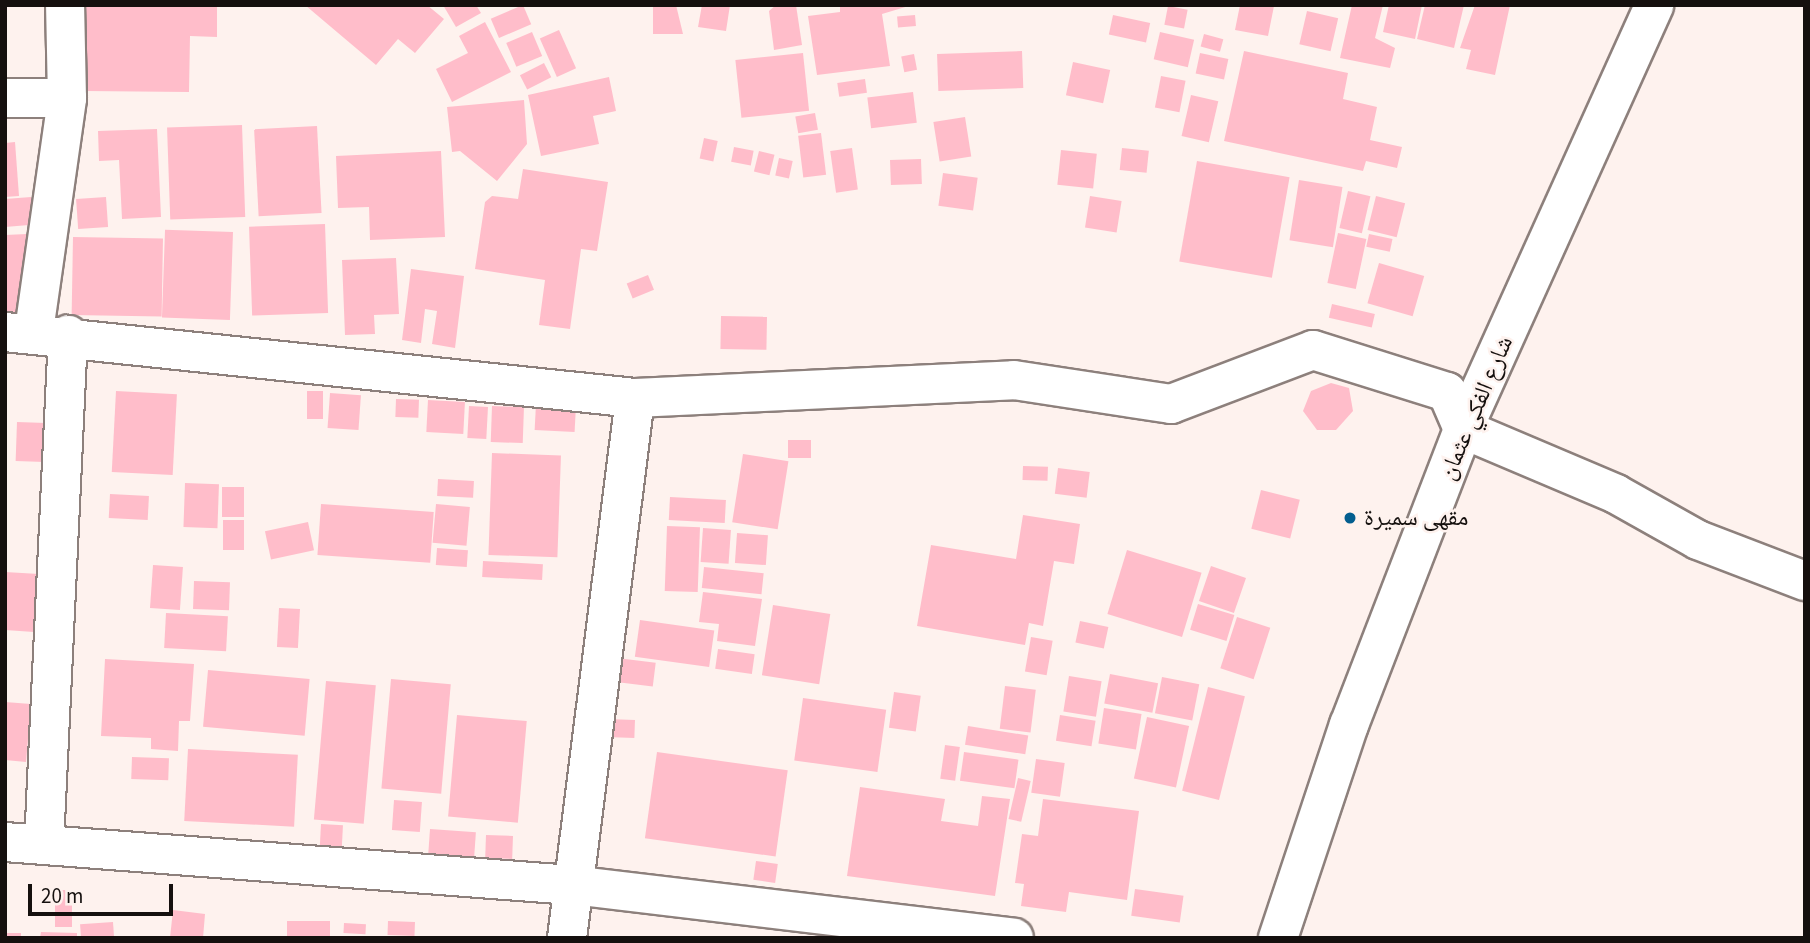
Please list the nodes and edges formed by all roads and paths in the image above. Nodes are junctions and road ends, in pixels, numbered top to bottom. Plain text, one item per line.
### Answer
1 (65, 5) edge
2 (1654, 5) edge
3 (67, 98) junction
4 (5, 99) edge
5 (36, 332) edge
6 (635, 398) junction
7 (1464, 429) junction
8 (1805, 582) edge
9 (5, 842) edge
10 (44, 844) junction
11 (572, 885) junction
12 (567, 938) edge
13 (1014, 938) edge
14 (1278, 938) edge

1 - 3 street
2 - 7 street, شارع الفكي عثمان
3 - 4 street
3 - 5 street
5 - 6 street
5 - 10 street
6 - 7 street
6 - 11 street
7 - 8 street
7 - 14 street, شارع الفكي عثمان
9 - 10 street
10 - 11 street
11 - 12 street
11 - 13 street

